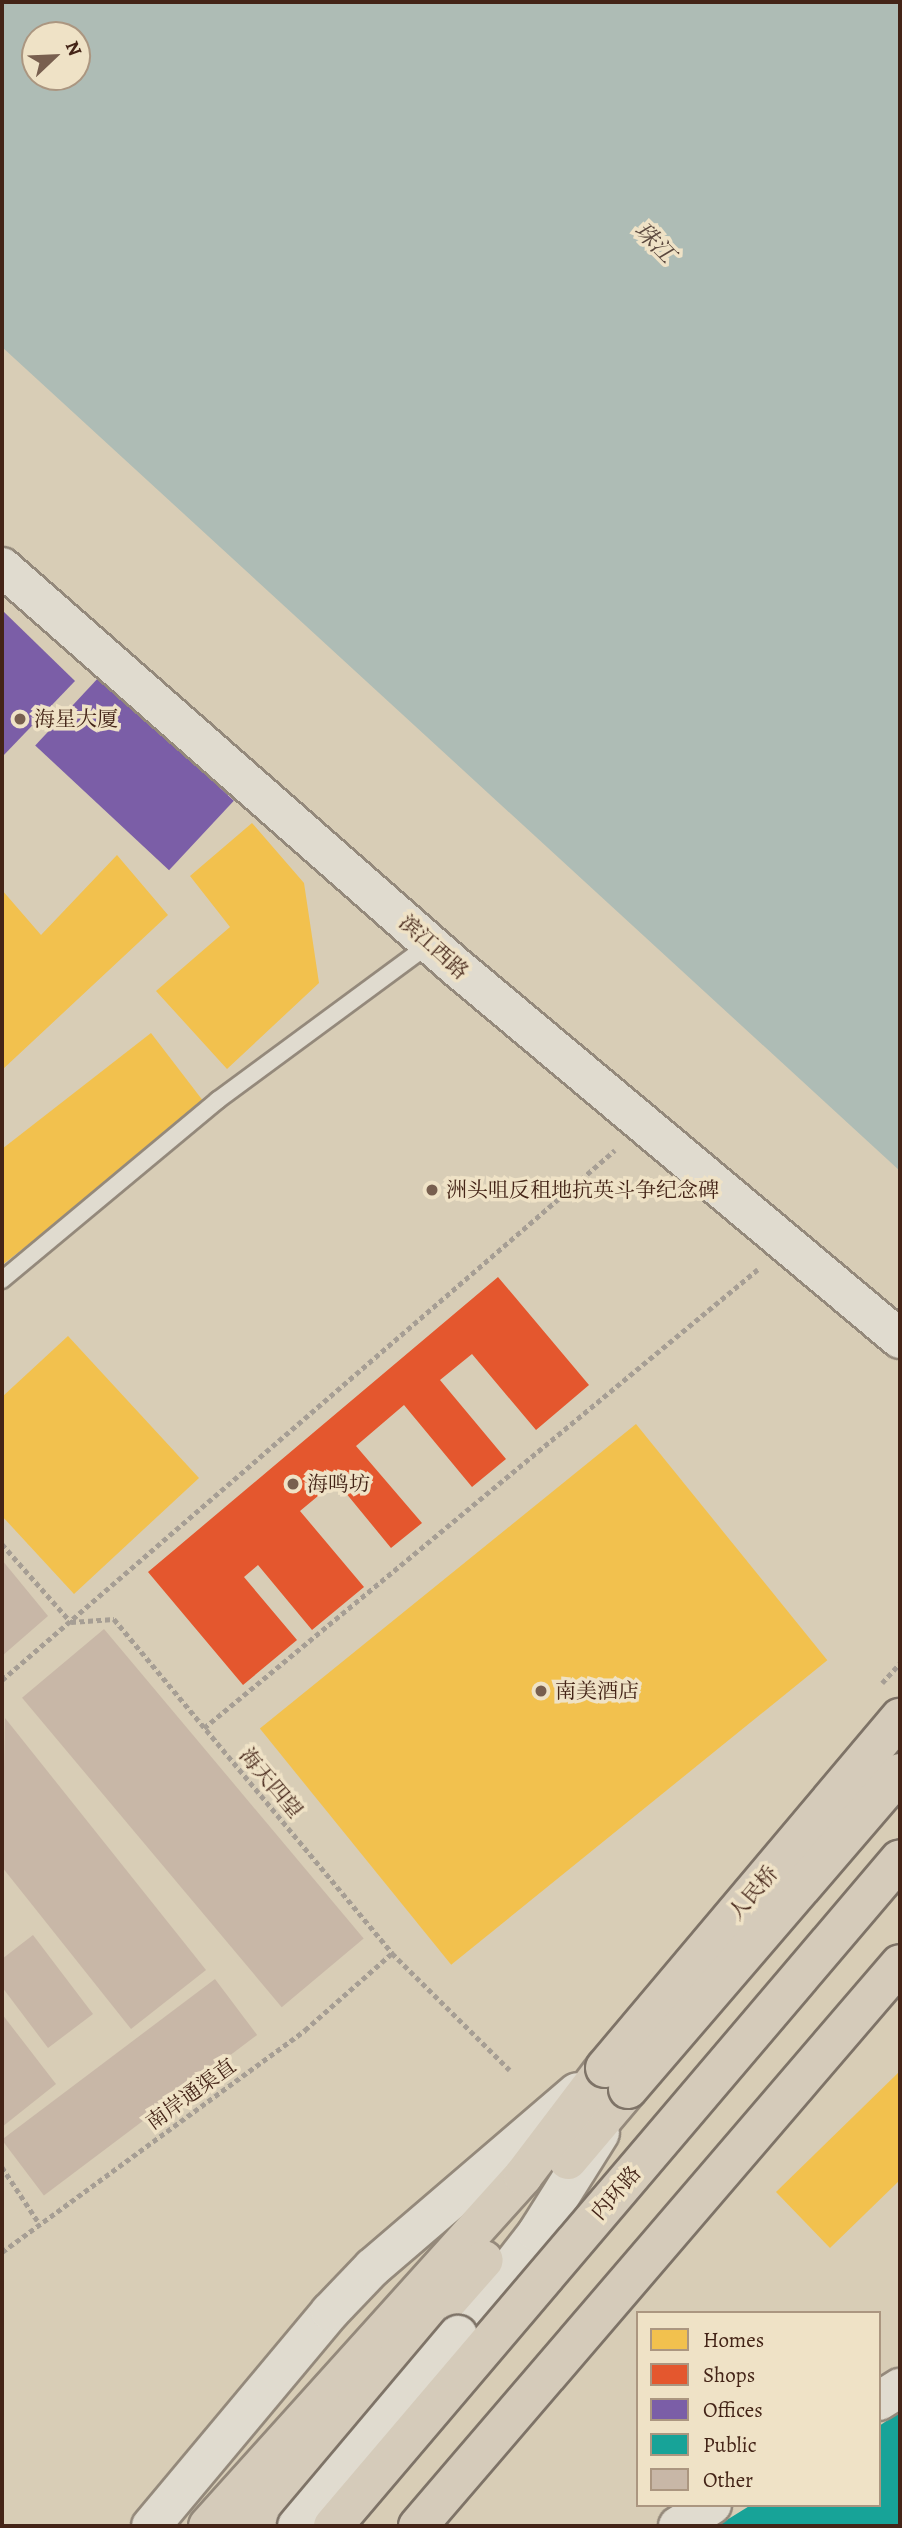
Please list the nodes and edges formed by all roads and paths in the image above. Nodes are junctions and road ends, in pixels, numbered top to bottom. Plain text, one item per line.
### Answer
1 (2, 567) edge
2 (431, 943) junction
3 (643, 1125) junction
4 (786, 1246) junction
5 (2, 1280) edge
6 (886, 1329) edge
7 (900, 1350) edge
8 (2, 1544) edge
9 (71, 1622) junction
10 (2, 1680) edge
11 (900, 1718) edge
12 (204, 1728) junction
13 (900, 1773) edge
14 (900, 1860) edge
15 (392, 1953) junction
16 (900, 1964) edge
17 (510, 2070) dead end
18 (617, 2078) junction
19 (2, 2167) edge
20 (39, 2223) junction
21 (2, 2252) edge
22 (900, 2388) edge
23 (881, 2400) edge
24 (709, 2507) edge
25 (151, 2526) edge
26 (208, 2526) edge
27 (250, 2526) edge
28 (297, 2526) edge
29 (333, 2526) edge
30 (418, 2526) edge
31 (678, 2526) edge

1 - 2 main road, 滨江西路
2 - 3 main road, 滨江西路
2 - 5 lane
3 - 4 main road, 滨江西路
3 - 9 path
4 - 6 main road, 滨江西路
4 - 12 path
6 - 7 main road, 滨江西路
8 - 9 path
9 - 10 path
9 - 12 path, 海天四望
11 - 18 main road, 人民桥, bridge
12 - 15 path, 海天四望
13 - 18 main road, 人民桥, bridge
14 - 29 main road, 内环路, bridge
15 - 17 path, 海天四望
15 - 20 path, 南岸通渠直
16 - 30 main road, bridge
18 - 25 main road
18 - 26 main road
18 - 27 main road
18 - 28 main road, bridge
19 - 20 path
20 - 21 path, 南岸通渠直
22 - 23 main road
24 - 31 main road

